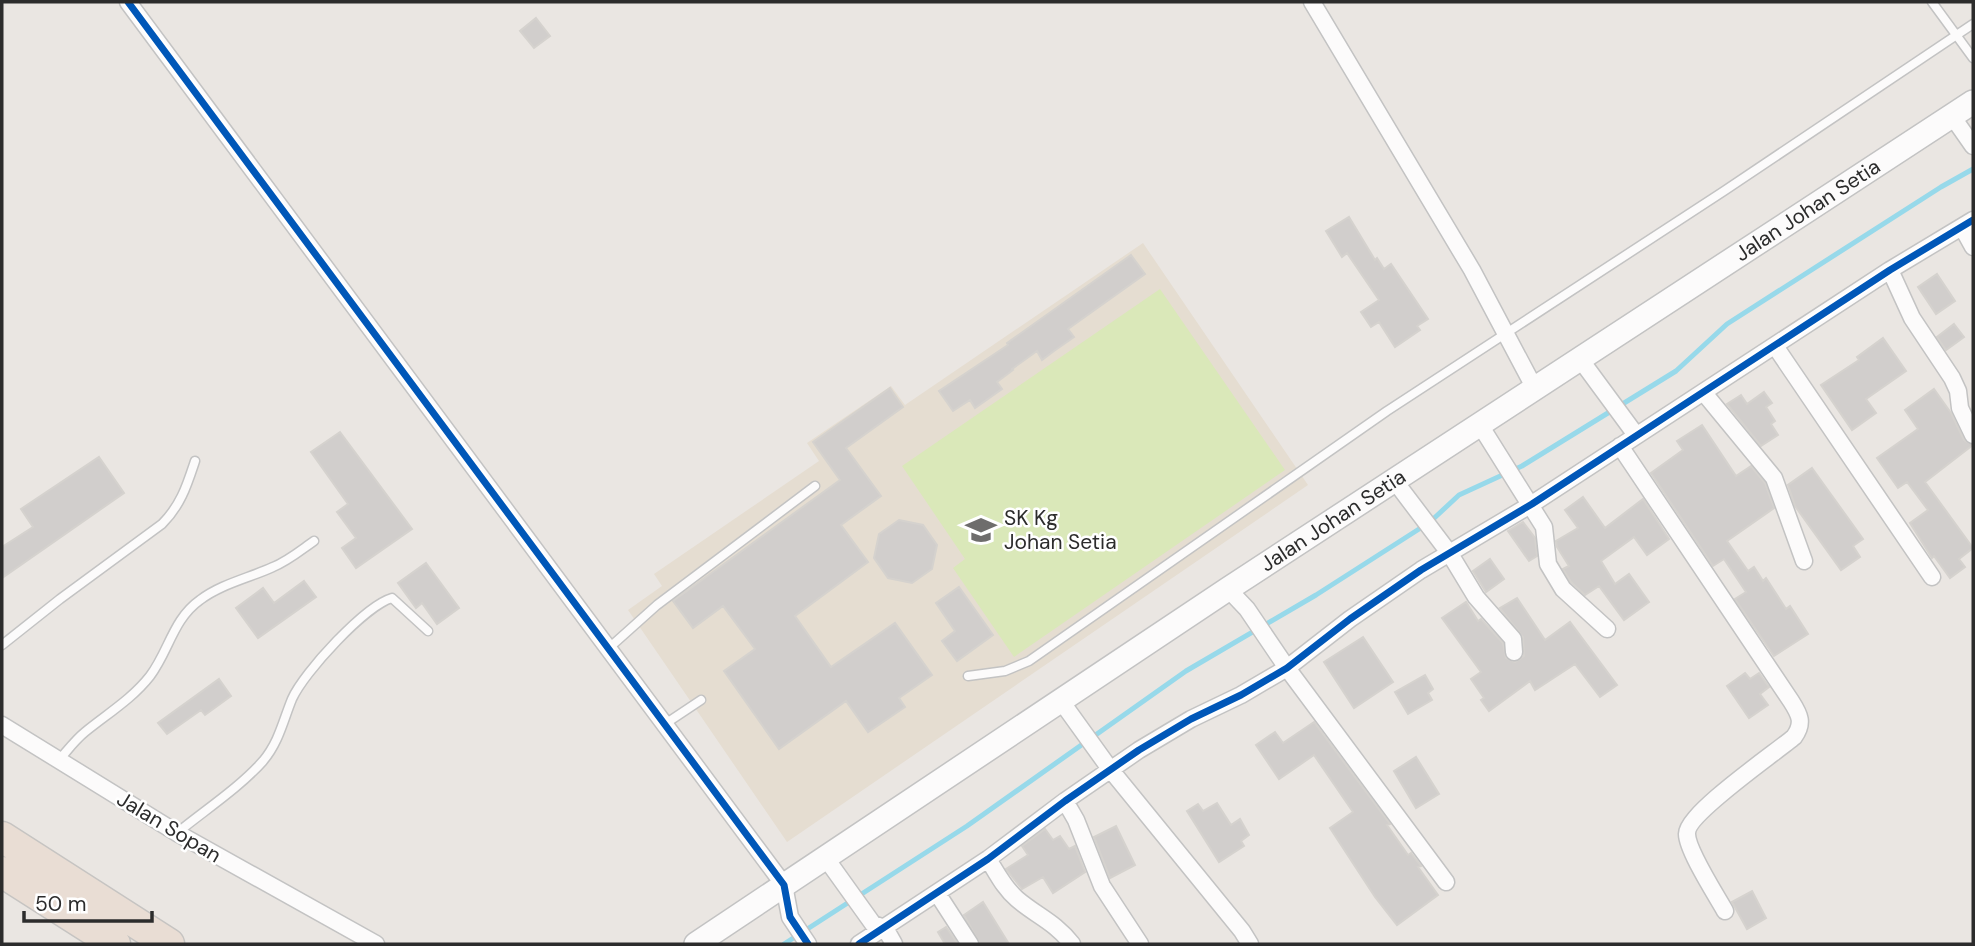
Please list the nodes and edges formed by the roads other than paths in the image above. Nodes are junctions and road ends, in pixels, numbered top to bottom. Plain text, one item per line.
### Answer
1 (128, 2) edge
2 (1312, 2) edge
3 (1932, 2) edge
4 (1973, 24) edge
5 (1957, 36) junction
6 (1973, 58) edge
7 (1973, 102) edge
8 (1952, 116) junction
9 (1970, 141) edge
10 (1968, 223) edge
11 (1973, 247) edge
12 (1890, 270) junction
13 (1506, 333) junction
14 (1775, 346) junction
15 (1587, 369) junction
16 (1535, 389) junction
17 (1704, 393) junction
18 (1633, 431) junction
19 (1486, 434) junction
20 (1973, 435) edge
21 (1620, 446) junction
22 (195, 461) dead end
23 (1394, 480) junction
24 (815, 486) dead end
25 (1528, 500) junction
26 (314, 541) dead end
27 (1448, 551) junction
28 (1804, 561) dead end
29 (1932, 577) dead end
30 (1228, 589) junction
31 (1607, 629) dead end
32 (428, 631) dead end
33 (2, 646) edge
34 (608, 648) junction
35 (1514, 652) dead end
36 (1284, 663) junction
37 (968, 676) dead end
38 (701, 700) dead end
39 (1061, 701) junction
40 (665, 724) junction
41 (2, 725) edge
42 (59, 760) junction
43 (1107, 765) junction
44 (1065, 801) junction
45 (177, 833) junction
46 (2, 837) edge
47 (825, 857) junction
48 (988, 859) junction
49 (2, 872) edge
50 (1446, 882) dead end
51 (785, 885) junction
52 (937, 894) junction
53 (1725, 911) dead end
54 (879, 926) junction
55 (115, 944) edge
56 (169, 944) edge
57 (376, 944) edge
58 (696, 944) edge
59 (808, 944) edge
60 (859, 944) edge
61 (894, 944) edge
62 (970, 944) edge
63 (1072, 944) edge
64 (1140, 944) edge
65 (1250, 944) edge

1 - 34 street
2 - 13 street
3 - 5 lane
4 - 5 lane
5 - 6 lane
5 - 13 lane
7 - 8 main road, Jalan Johan Setia
8 - 9 street
8 - 15 main road, Jalan Johan Setia
10 - 11 street
10 - 12 street
12 - 14 street
12 - 20 street
13 - 16 street
13 - 37 lane
14 - 17 street
14 - 29 street
15 - 16 main road, Jalan Johan Setia
15 - 18 street
16 - 19 main road, Jalan Johan Setia
17 - 18 street
17 - 28 street
18 - 21 street
19 - 23 main road, Jalan Johan Setia
19 - 25 street
21 - 25 street
21 - 53 street
22 - 33 lane
23 - 27 street
23 - 30 main road, Jalan Johan Setia
24 - 34 lane
25 - 27 street
25 - 31 street
26 - 42 lane
27 - 35 street
27 - 36 street
30 - 36 street
30 - 39 main road, Jalan Johan Setia
32 - 45 lane
34 - 40 street
36 - 43 street
36 - 50 street
38 - 40 lane
39 - 43 street
39 - 47 main road, Jalan Johan Setia
40 - 51 street
41 - 42 street, Jalan Sopan
42 - 45 street, Jalan Sopan
43 - 44 street
43 - 65 street
44 - 48 street
44 - 64 street
45 - 57 street, Jalan Sopan
46 - 56 highway
47 - 51 main road, Jalan Johan Setia
47 - 54 street
48 - 52 street
48 - 63 street
49 - 55 highway
51 - 58 main road, Jalan Johan Setia
51 - 59 street
52 - 54 street
52 - 62 street
54 - 60 street
54 - 61 street

